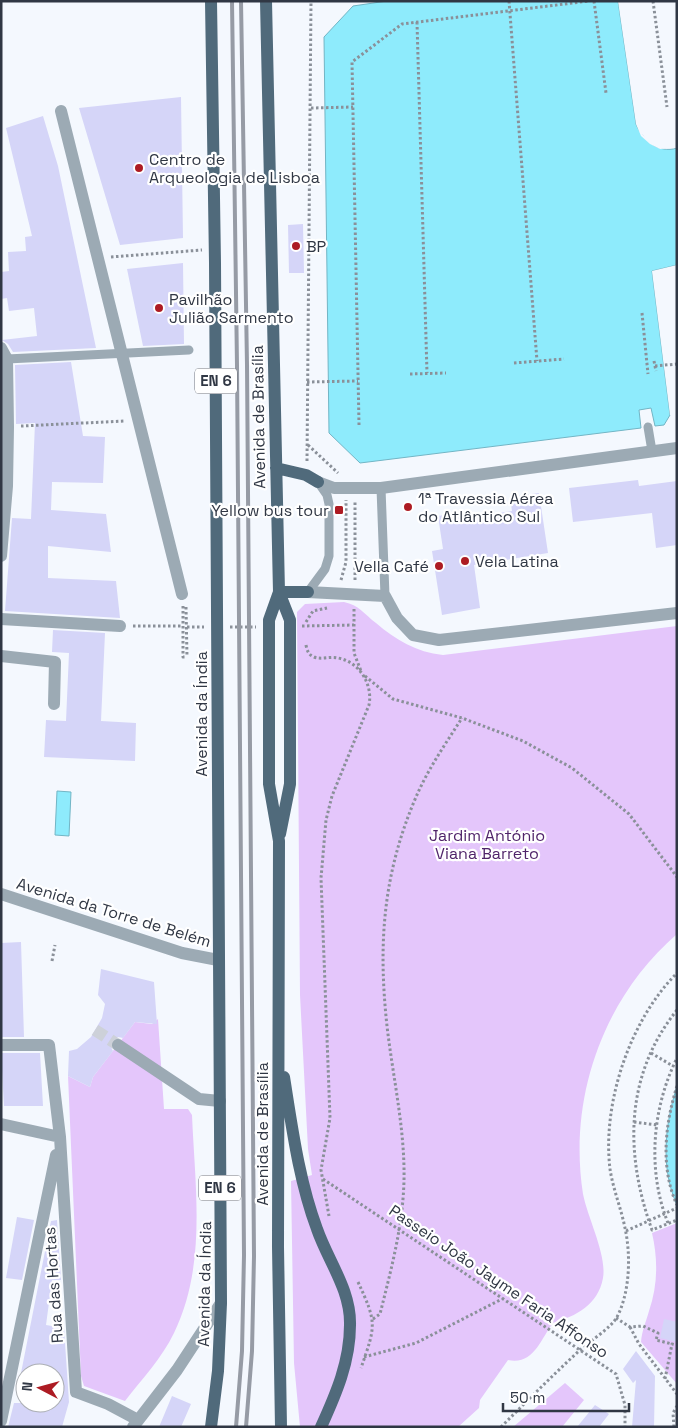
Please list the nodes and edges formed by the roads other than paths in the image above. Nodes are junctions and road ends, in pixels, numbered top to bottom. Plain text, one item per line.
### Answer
1 (211, 1) edge
2 (266, 1) edge
3 (61, 111) dead end
4 (189, 350) dead end
5 (122, 352) junction
6 (4, 354) edge
7 (648, 427) dead end
8 (677, 448) edge
9 (652, 451) junction
10 (276, 468) junction
11 (318, 482) junction
12 (4, 485) edge
13 (381, 488) junction
14 (1, 556) edge
15 (279, 592) junction
16 (308, 592) junction
17 (385, 596) junction
18 (184, 599) road end
19 (677, 613) edge
20 (1, 619) edge
21 (120, 626) road end
22 (1, 656) edge
23 (54, 704) dead end
24 (279, 841) junction
25 (1, 894) edge
26 (218, 960) junction
27 (278, 1034) junction
28 (1, 1045) edge
29 (118, 1045) tunnel mouth
30 (220, 1101) junction
31 (1, 1124) edge
32 (60, 1137) junction
33 (221, 1303) junction
34 (1, 1421) edge
35 (135, 1424) edge
36 (211, 1427) edge
37 (281, 1427) edge
38 (321, 1427) edge

1 - 26 main road, Avenida da Índia / EN 6
2 - 10 main road, Avenida de Brasília
3 - 5 street
4 - 5 lane
5 - 6 lane
5 - 18 street
6 - 12 street
7 - 9 lane
8 - 9 street
9 - 13 street
10 - 11 main road
10 - 15 main road, Avenida de Brasília
11 - 13 street
11 - 16 lane
12 - 14 street
13 - 17 lane
15 - 16 main road
15 - 24 main road, Avenida de Brasília
15 - 24 main road, Avenida de Brasília
16 - 17 street
17 - 19 street
20 - 21 street
22 - 23 street
24 - 27 main road, Avenida de Brasília
25 - 26 street, Avenida da Torre de Belém
26 - 30 main road, Avenida da Índia / EN 6
27 - 37 main road, Avenida de Brasília
27 - 38 main road
28 - 32 street
29 - 30 street
30 - 33 main road, Avenida da Índia / EN 6
31 - 32 street
32 - 34 street
32 - 35 street, Rua das Hortas
33 - 35 street
33 - 36 main road, Avenida da Índia / EN 6

